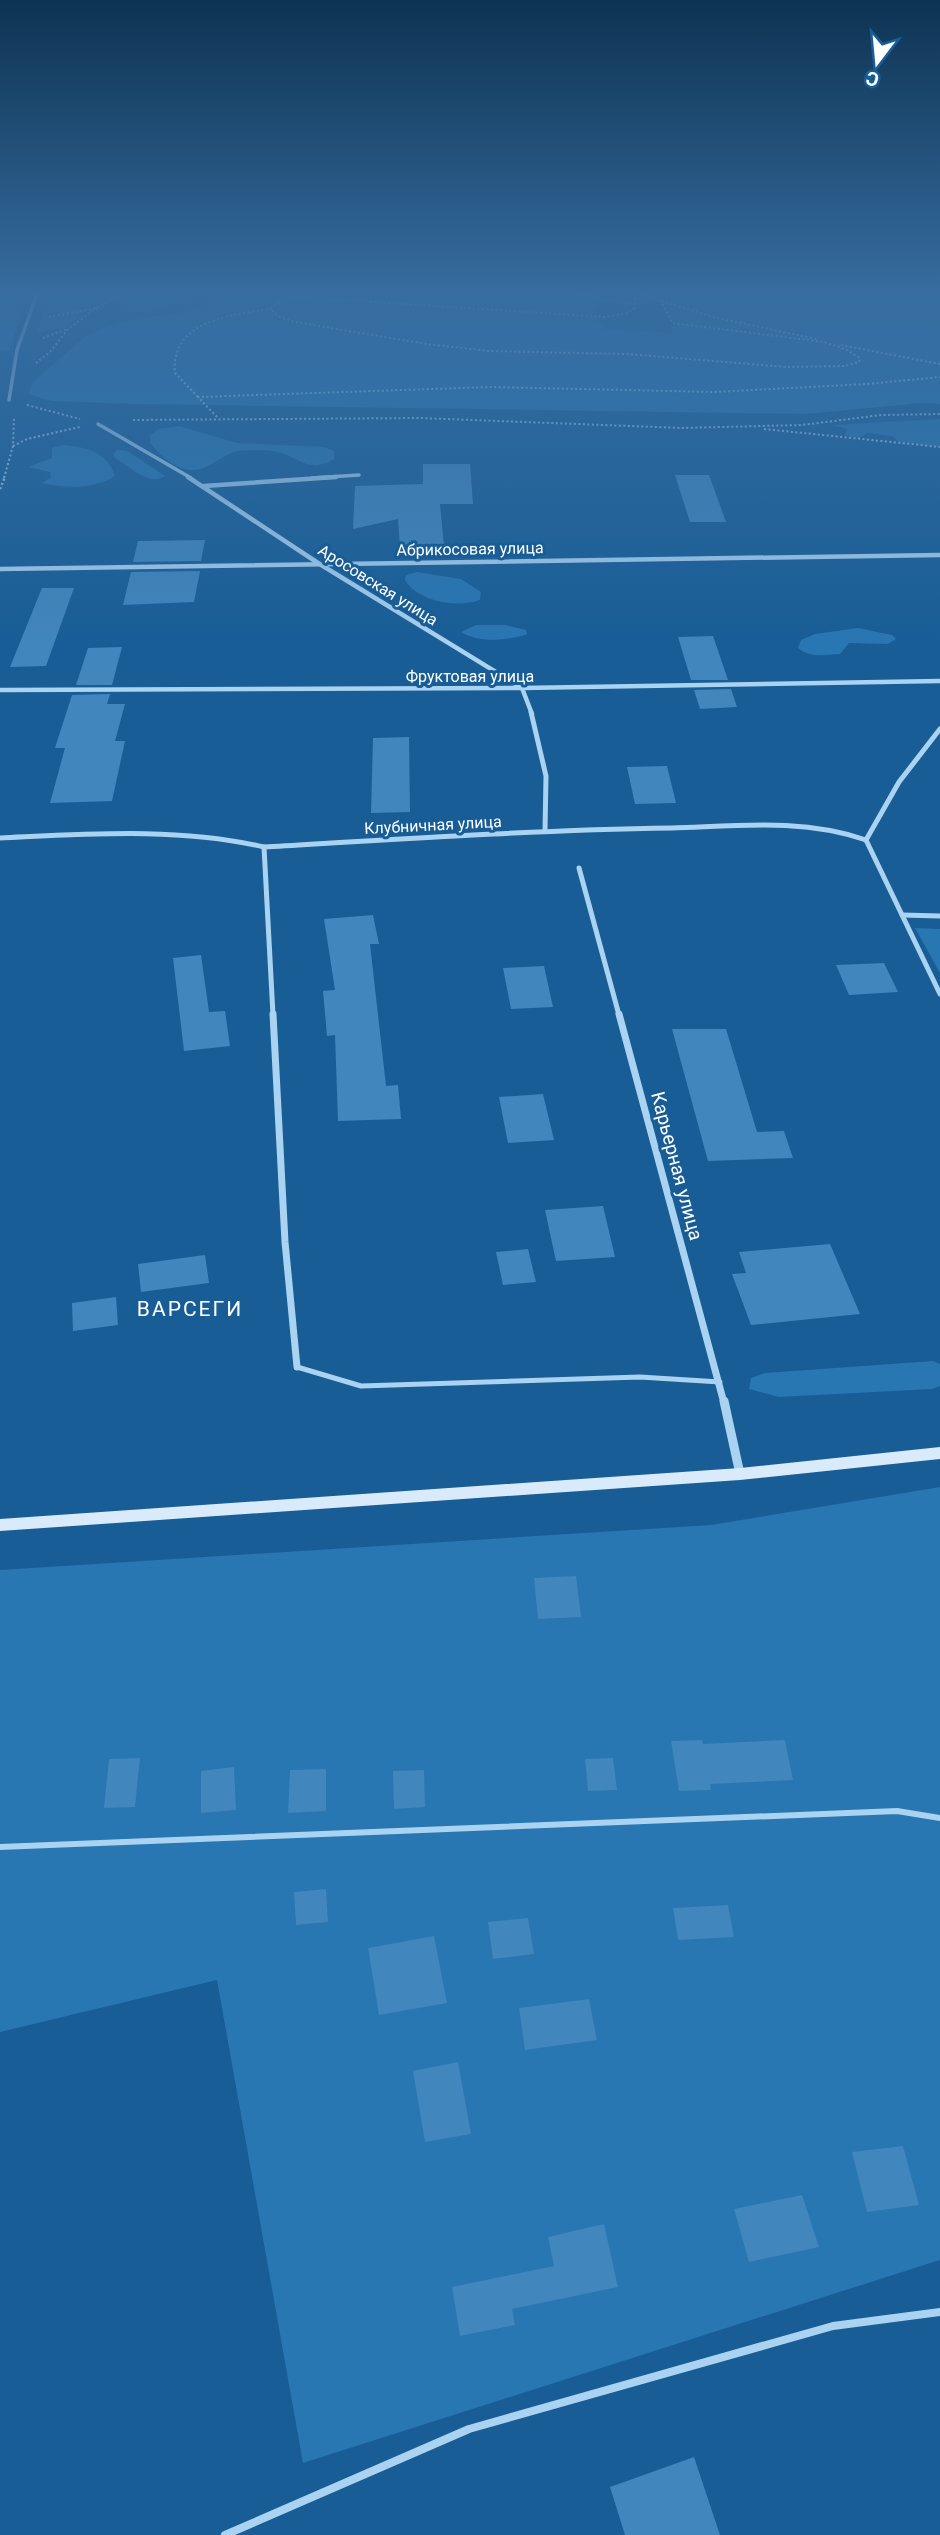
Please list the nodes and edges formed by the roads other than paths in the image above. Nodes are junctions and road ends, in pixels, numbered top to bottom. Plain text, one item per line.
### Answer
1 (98, 424) road end
2 (359, 475) dead end
3 (204, 486) junction
4 (940, 555) edge
5 (318, 563) junction
6 (0, 569) edge
7 (940, 681) edge
8 (522, 688) junction
9 (0, 690) edge
10 (940, 729) edge
11 (545, 830) junction
12 (0, 838) edge
13 (866, 840) junction
14 (264, 847) junction
15 (579, 868) dead end
16 (902, 915) junction
17 (940, 916) edge
18 (940, 994) edge
19 (297, 1367) joint
20 (720, 1382) junction
21 (940, 1453) edge
22 (740, 1474) junction
23 (0, 1525) edge
24 (940, 1818) edge
25 (0, 1847) edge
26 (940, 2312) edge
27 (225, 2535) edge

1 - 3 street, Аросовская улица
2 - 3 street
3 - 5 street, Аросовская улица
4 - 5 street, Абрикосовая улица
5 - 6 street, Абрикосовая улица
5 - 8 street, Аросовская улица
7 - 8 street, Фруктовая улица
8 - 9 street, Фруктовая улица
8 - 11 street
10 - 13 street
11 - 13 street, Клубничная улица
11 - 14 street, Клубничная улица
12 - 14 street, Клубничная улица
13 - 16 street
14 - 19 street
15 - 20 street, Карьерная улица
16 - 17 street
16 - 18 street
19 - 20 lane
20 - 22 street, Карьерная улица
21 - 22 main road
22 - 23 main road
24 - 25 lane
26 - 27 lane

